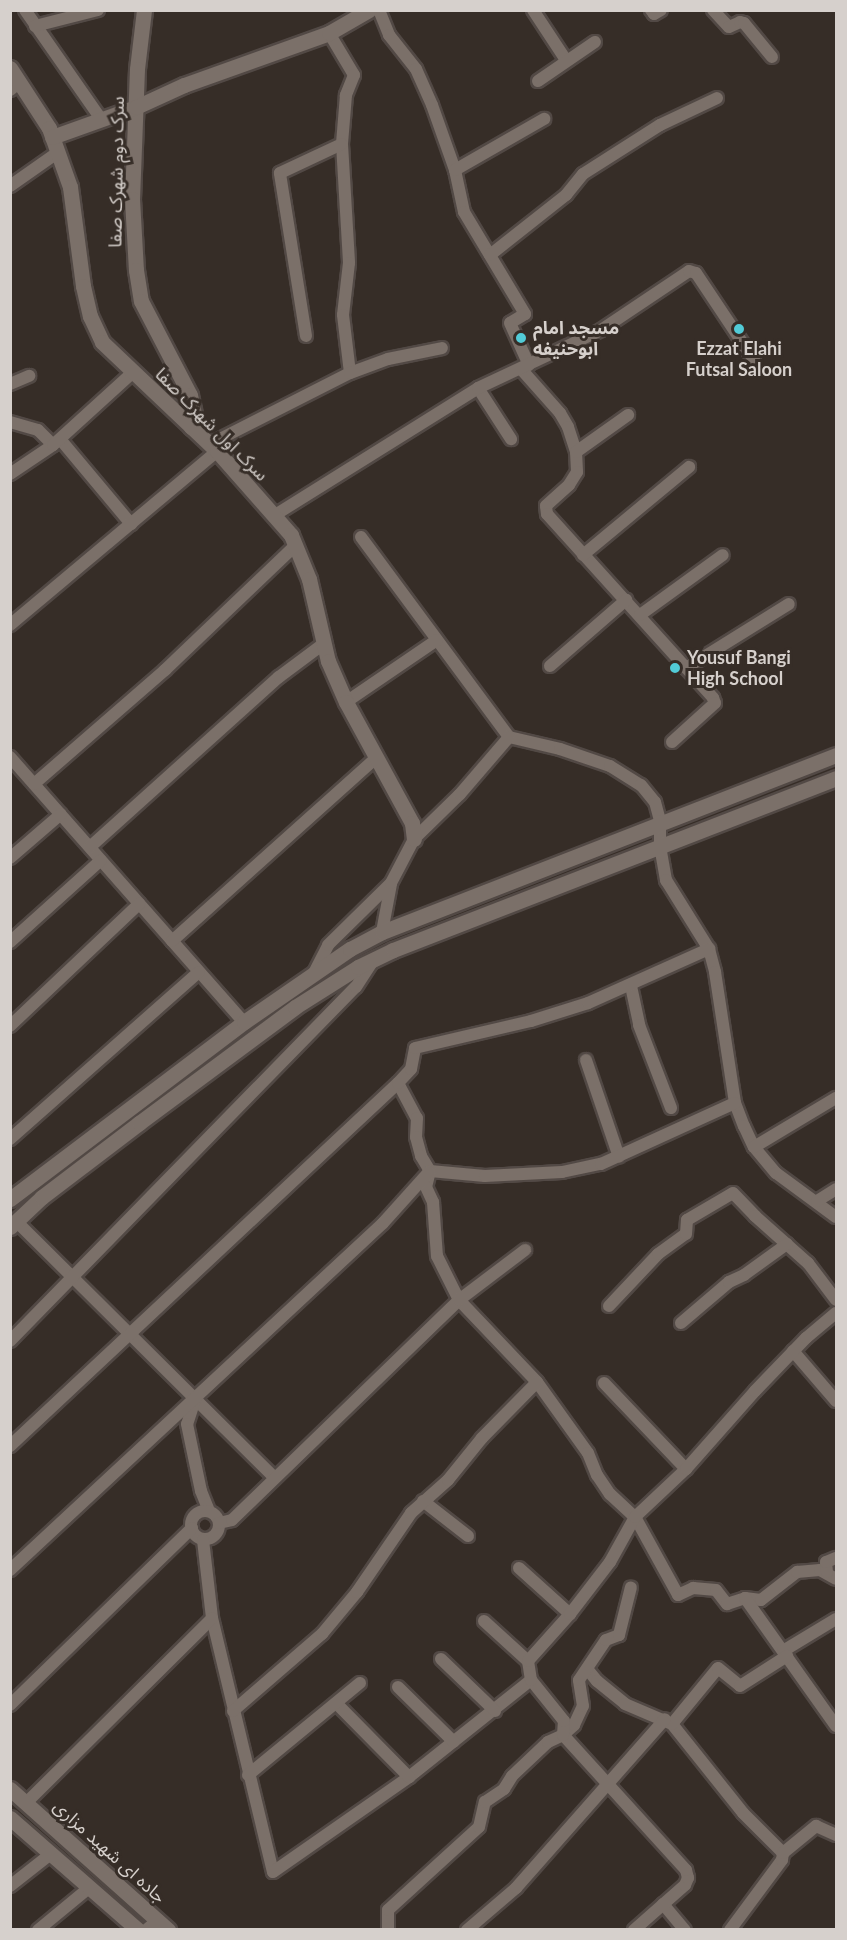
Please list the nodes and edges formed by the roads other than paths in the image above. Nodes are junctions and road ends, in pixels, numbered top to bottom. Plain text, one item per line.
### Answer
1 (25, 10) edge
2 (98, 10) edge
3 (144, 10) edge
4 (369, 10) edge
5 (379, 10) edge
6 (533, 10) edge
7 (651, 10) edge
8 (661, 10) edge
9 (713, 10) edge
10 (35, 26) junction
11 (329, 33) junction
12 (595, 42) dead end
13 (772, 57) dead end
14 (566, 60) junction
15 (10, 68) edge
16 (538, 81) dead end
17 (15, 86) edge
18 (717, 98) dead end
19 (136, 107) junction
20 (101, 119) junction
21 (544, 119) dead end
22 (52, 137) junction
23 (342, 144) junction
24 (57, 153) junction
25 (455, 170) junction
26 (10, 186) edge
27 (490, 255) junction
28 (306, 336) dead end
29 (442, 348) dead end
30 (753, 360) dead end
31 (525, 367) junction
32 (132, 373) junction
33 (350, 374) junction
34 (29, 376) dead end
35 (10, 384) edge
36 (478, 388) junction
37 (628, 415) dead end
38 (10, 422) edge
39 (190, 427) junction
40 (511, 439) dead end
41 (56, 442) junction
42 (213, 448) junction
43 (576, 452) junction
44 (689, 467) dead end
45 (10, 474) edge
46 (274, 515) junction
47 (131, 524) junction
48 (361, 537) dead end
49 (296, 545) junction
50 (583, 555) junction
51 (723, 555) dead end
52 (626, 600) junction
53 (789, 604) dead end
54 (640, 615) junction
55 (10, 625) edge
56 (437, 640) junction
57 (322, 645) junction
58 (550, 666) dead end
59 (686, 668) junction
60 (346, 702) junction
61 (509, 737) junction
62 (672, 741) dead end
63 (837, 755) edge
64 (376, 757) junction
65 (12, 762) edge
66 (837, 778) edge
67 (34, 784) junction
68 (61, 814) junction
69 (660, 821) junction
70 (414, 839) junction
71 (660, 846) junction
72 (90, 848) junction
73 (10, 858) edge
74 (100, 860) junction
75 (391, 883) junction
76 (139, 904) junction
77 (382, 932) junction
78 (172, 941) junction
79 (10, 942) edge
80 (350, 949) junction
81 (709, 949) junction
82 (374, 959) junction
83 (358, 967) junction
84 (199, 972) junction
85 (314, 973) junction
86 (631, 986) junction
87 (244, 1022) junction
88 (10, 1026) edge
89 (586, 1060) dead end
90 (398, 1083) junction
91 (837, 1098) edge
92 (735, 1103) junction
93 (671, 1108) dead end
94 (10, 1140) edge
95 (754, 1147) junction
96 (619, 1157) junction
97 (430, 1171) junction
98 (837, 1189) edge
99 (13, 1191) edge
100 (817, 1201) junction
101 (837, 1217) edge
102 (14, 1225) edge
103 (787, 1244) junction
104 (525, 1250) dead end
105 (73, 1278) junction
106 (459, 1300) junction
107 (837, 1300) edge
108 (609, 1306) dead end
109 (837, 1313) edge
110 (681, 1323) dead end
111 (129, 1336) junction
112 (10, 1341) edge
113 (793, 1351) junction
114 (537, 1382) junction
115 (604, 1383) dead end
116 (195, 1400) junction
117 (837, 1401) edge
118 (10, 1446) edge
119 (686, 1469) junction
120 (274, 1477) junction
121 (423, 1501) junction
122 (209, 1512) junction
123 (635, 1517) junction
124 (219, 1523) junction
125 (192, 1528) junction
126 (468, 1536) dead end
127 (203, 1540) junction
128 (837, 1558) edge
129 (519, 1568) dead end
130 (10, 1570) edge
131 (832, 1576) edge
132 (631, 1587) dead end
133 (745, 1598) junction
134 (570, 1614) junction
135 (212, 1618) junction
136 (837, 1618) edge
137 (484, 1621) dead end
138 (785, 1654) junction
139 (441, 1659) dead end
140 (528, 1661) junction
141 (588, 1670) junction
142 (531, 1680) junction
143 (360, 1683) dead end
144 (398, 1687) dead end
145 (337, 1704) junction
146 (10, 1705) edge
147 (233, 1711) junction
148 (495, 1711) junction
149 (668, 1721) junction
150 (837, 1726) edge
151 (563, 1735) junction
152 (454, 1742) junction
153 (248, 1775) junction
154 (409, 1777) junction
155 (608, 1786) junction
156 (10, 1789) edge
157 (26, 1803) junction
158 (10, 1818) edge
159 (837, 1835) edge
160 (52, 1853) junction
161 (783, 1853) junction
162 (10, 1886) edge
163 (90, 1887) junction
164 (663, 1904) junction
165 (157, 1926) edge
166 (38, 1929) edge
167 (138, 1929) edge
168 (388, 1929) edge
169 (467, 1929) edge
170 (634, 1929) edge
171 (685, 1929) edge
172 (730, 1929) edge

1 - 10 street
2 - 10 street
3 - 19 main road, سرک دوم شهرک صفا
4 - 11 main road
5 - 25 street
6 - 14 street
7 - 8 street
9 - 13 street
10 - 20 street
11 - 19 main road
11 - 23 street
12 - 14 street
14 - 16 street
15 - 17 main road, سرک اول شهرک صفا
17 - 22 main road, سرک اول شهرک صفا
18 - 27 street
19 - 20 main road
19 - 39 main road, سرک دوم شهرک صفا
20 - 22 main road
21 - 25 street
22 - 24 main road, سرک اول شهرک صفا
23 - 28 street
23 - 33 street
24 - 26 street
24 - 32 main road, سرک اول شهرک صفا
25 - 27 street
27 - 31 street
29 - 33 street
30 - 31 street
31 - 36 street
31 - 43 street
32 - 39 main road, سرک اول شهرک صفا
32 - 41 street
33 - 42 street
34 - 35 street
36 - 40 street
36 - 46 street
37 - 43 street
38 - 41 street
39 - 42 main road, سرک اول شهرک صفا
41 - 45 street
41 - 47 street
42 - 46 main road, سرک اول شهرک صفا
42 - 47 street
43 - 50 street
44 - 50 street
46 - 49 main road, سرک اول شهرک صفا
47 - 55 street
48 - 56 street
49 - 57 main road, سرک اول شهرک صفا
49 - 67 street
50 - 52 street
51 - 54 street
52 - 54 street
52 - 58 street
53 - 59 street
54 - 59 street
56 - 60 street
56 - 61 street
57 - 60 main road, سرک اول شهرک صفا
57 - 72 street
59 - 62 street
60 - 64 main road, سرک اول شهرک صفا
61 - 69 street
61 - 70 street
63 - 69 main road
64 - 70 main road, سرک اول شهرک صفا
64 - 78 street
65 - 67 street
66 - 71 main road
67 - 68 street
68 - 72 street
68 - 73 street
69 - 71 street
69 - 77 main road
70 - 75 street
71 - 81 street
71 - 82 main road
72 - 74 street
74 - 76 street
74 - 79 street
75 - 77 street
75 - 85 street
76 - 78 street
76 - 88 street
77 - 80 main road
78 - 84 street
80 - 83 main road
80 - 85 main road
81 - 86 street
81 - 92 street
82 - 83 main road
82 - 105 street
83 - 102 main road
84 - 87 street
84 - 94 street
85 - 87 main road
86 - 90 street
86 - 93 street
87 - 99 main road
89 - 96 street
90 - 97 street
90 - 111 street
91 - 95 street
92 - 95 street
92 - 96 street
95 - 100 street
96 - 97 street
97 - 106 street
97 - 116 street
98 - 100 street
100 - 101 street
102 - 105 street
103 - 107 street
103 - 108 street
103 - 110 street
104 - 106 street
105 - 111 street
105 - 112 street
106 - 114 street
106 - 120 street
109 - 113 street
111 - 116 street
111 - 118 street
113 - 117 street
113 - 119 street
114 - 121 street
114 - 123 street
115 - 119 street
116 - 120 street
116 - 122 street
116 - 130 street
119 - 123 street
120 - 124 street
121 - 126 street
121 - 147 street
122 - 124 street
122 - 125 street
123 - 133 street
123 - 134 street
124 - 127 street
125 - 127 street
125 - 146 street
127 - 135 street
128 - 131 street
129 - 134 street
131 - 133 street
132 - 141 street
133 - 138 street
134 - 140 street
135 - 147 street
135 - 157 street
136 - 138 street
137 - 140 street
138 - 149 street
138 - 150 street
139 - 148 street
140 - 142 street
141 - 149 street
141 - 151 street
142 - 148 street
142 - 151 street
143 - 145 street
144 - 152 street
145 - 153 street
145 - 154 street
147 - 153 street
148 - 152 street
149 - 155 street
149 - 161 street
151 - 155 street
151 - 168 street
152 - 154 street
153 - 154 street
155 - 164 street
155 - 169 street
156 - 157 main road, جاده ای شهید مزاری
157 - 165 main road, جاده ای شهید مزاری
158 - 160 main road
159 - 161 street
160 - 162 street
160 - 163 main road
161 - 172 street
163 - 166 street
163 - 167 main road
164 - 170 street
164 - 171 street

